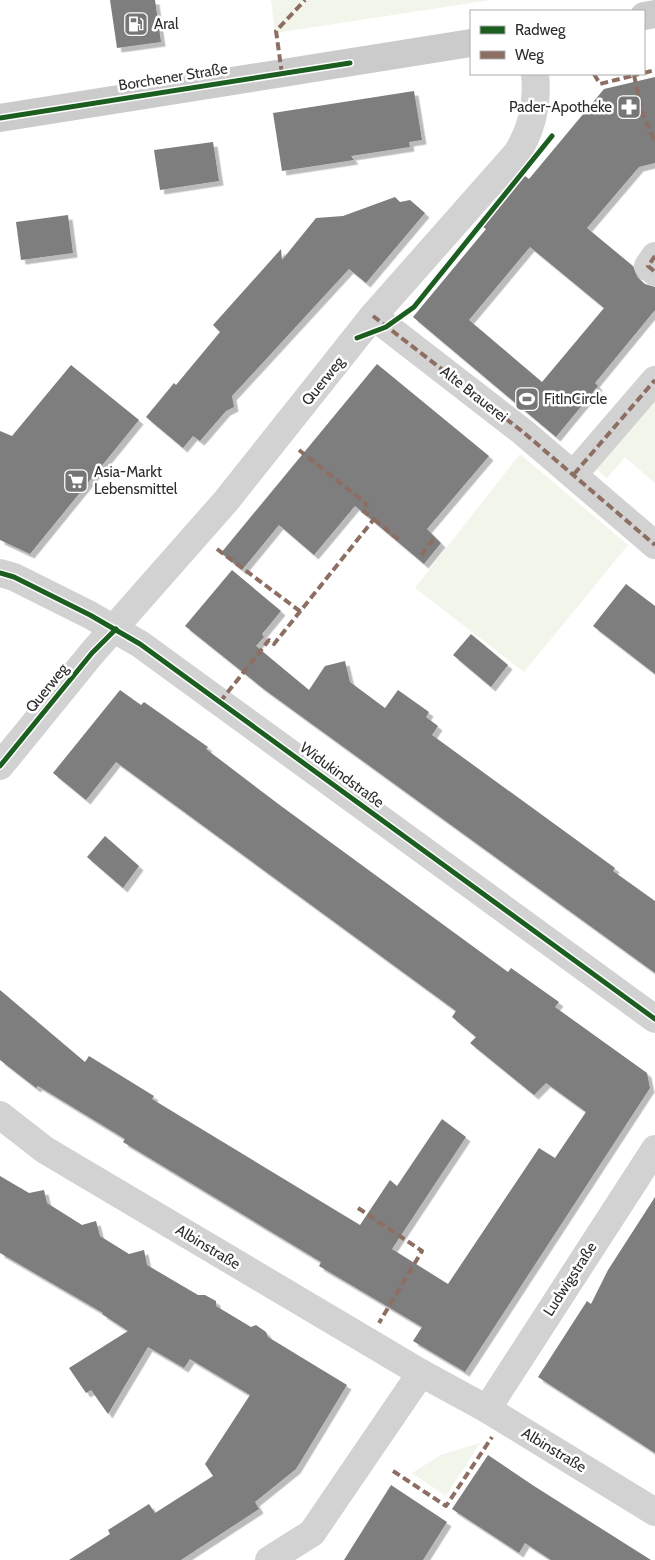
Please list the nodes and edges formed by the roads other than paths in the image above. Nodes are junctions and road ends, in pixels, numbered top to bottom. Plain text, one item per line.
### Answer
1 (470, 43) edge
2 (535, 75) edge
3 (0, 118) edge
4 (655, 256) edge
5 (655, 272) edge
6 (373, 316) junction
7 (655, 380) edge
8 (574, 474) junction
9 (655, 545) edge
10 (0, 573) edge
11 (116, 629) junction
12 (0, 766) edge
13 (655, 1019) edge
14 (0, 1115) edge
15 (655, 1149) edge
16 (421, 1373) junction
17 (487, 1409) junction
18 (655, 1512) edge
19 (269, 1560) edge

1 - 3 main road, Borchener Straße
2 - 6 street, Querweg
4 - 5 street
6 - 8 street, Alte Brauerei
6 - 11 street, Querweg
7 - 8 street
8 - 9 street, Alte Brauerei
10 - 11 street, Widukindstraße
11 - 12 street, Querweg
11 - 13 street, Widukindstraße
14 - 16 street, Albinstraße
15 - 17 street, Ludwigstraße
16 - 17 street, Albinstraße
16 - 19 street
17 - 18 street, Albinstraße

